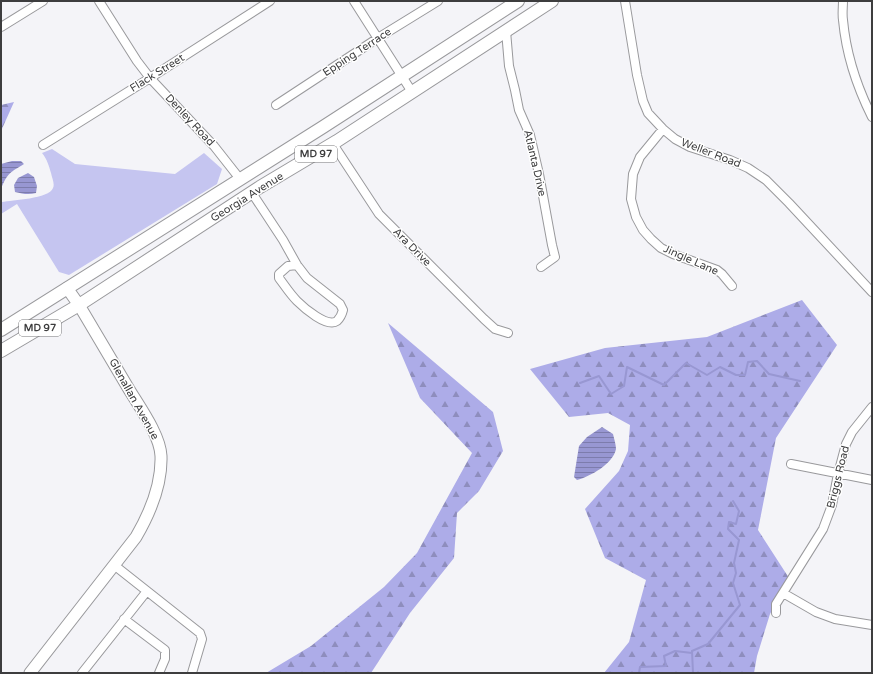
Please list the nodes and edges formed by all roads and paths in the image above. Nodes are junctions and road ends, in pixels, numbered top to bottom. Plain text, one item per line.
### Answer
1 (43, 1) edge
2 (99, 1) edge
3 (270, 1) edge
4 (354, 1) edge
5 (438, 1) edge
6 (518, 1) edge
7 (552, 1) edge
8 (625, 1) edge
9 (844, 1) edge
10 (1, 27) edge
11 (506, 31) junction
12 (378, 38) junction
13 (402, 76) junction
14 (150, 78) junction
15 (412, 92) junction
16 (276, 105) dead end
17 (872, 117) edge
18 (663, 130) junction
19 (333, 144) junction
20 (43, 145) dead end
21 (240, 179) junction
22 (252, 193) junction
23 (297, 265) junction
24 (541, 267) dead end
25 (732, 286) dead end
26 (67, 288) junction
27 (872, 292) edge
28 (78, 305) junction
29 (1, 330) edge
30 (508, 333) dead end
31 (1, 351) edge
32 (872, 407) edge
33 (791, 464) dead end
34 (838, 474) junction
35 (872, 480) edge
36 (114, 565) junction
37 (146, 591) junction
38 (783, 593) junction
39 (776, 614) dead end
40 (124, 619) junction
41 (872, 625) edge
42 (30, 673) edge
43 (82, 673) edge
44 (159, 673) edge
45 (192, 673) edge

1 - 10 street
2 - 14 street, Denley Road
3 - 14 street, Flack Street
4 - 12 street
5 - 12 street, Epping Terrace
6 - 13 main road, Georgia Avenue / MD 97
7 - 11 main road, Georgia Avenue / MD 97
8 - 18 street, Weller Road
9 - 17 street
11 - 15 main road, Georgia Avenue / MD 97
11 - 24 street, Atlanta Drive
12 - 13 street
12 - 16 street, Epping Terrace
13 - 15 street
13 - 21 main road, Georgia Avenue / MD 97
14 - 20 street, Flack Street
14 - 21 street, Denley Road
15 - 19 main road, Georgia Avenue / MD 97
18 - 25 street, Jingle Lane
18 - 27 street, Weller Road
19 - 22 main road, Georgia Avenue / MD 97
19 - 30 street, Ara Drive
21 - 26 main road, Georgia Avenue / MD 97
22 - 23 street
22 - 28 main road, Georgia Avenue / MD 97
23 - 23 street
26 - 28 street, Glenallan Avenue
26 - 29 main road, Georgia Avenue / MD 97
28 - 31 main road, Georgia Avenue / MD 97
28 - 36 street, Glenallan Avenue
32 - 34 street, Briggs Road
33 - 34 street
34 - 35 street
34 - 38 street, Briggs Road
36 - 37 street
36 - 42 street, Glenallan Avenue
37 - 40 street
37 - 45 street
38 - 39 street, Briggs Road
38 - 41 street
40 - 43 street
40 - 44 street

